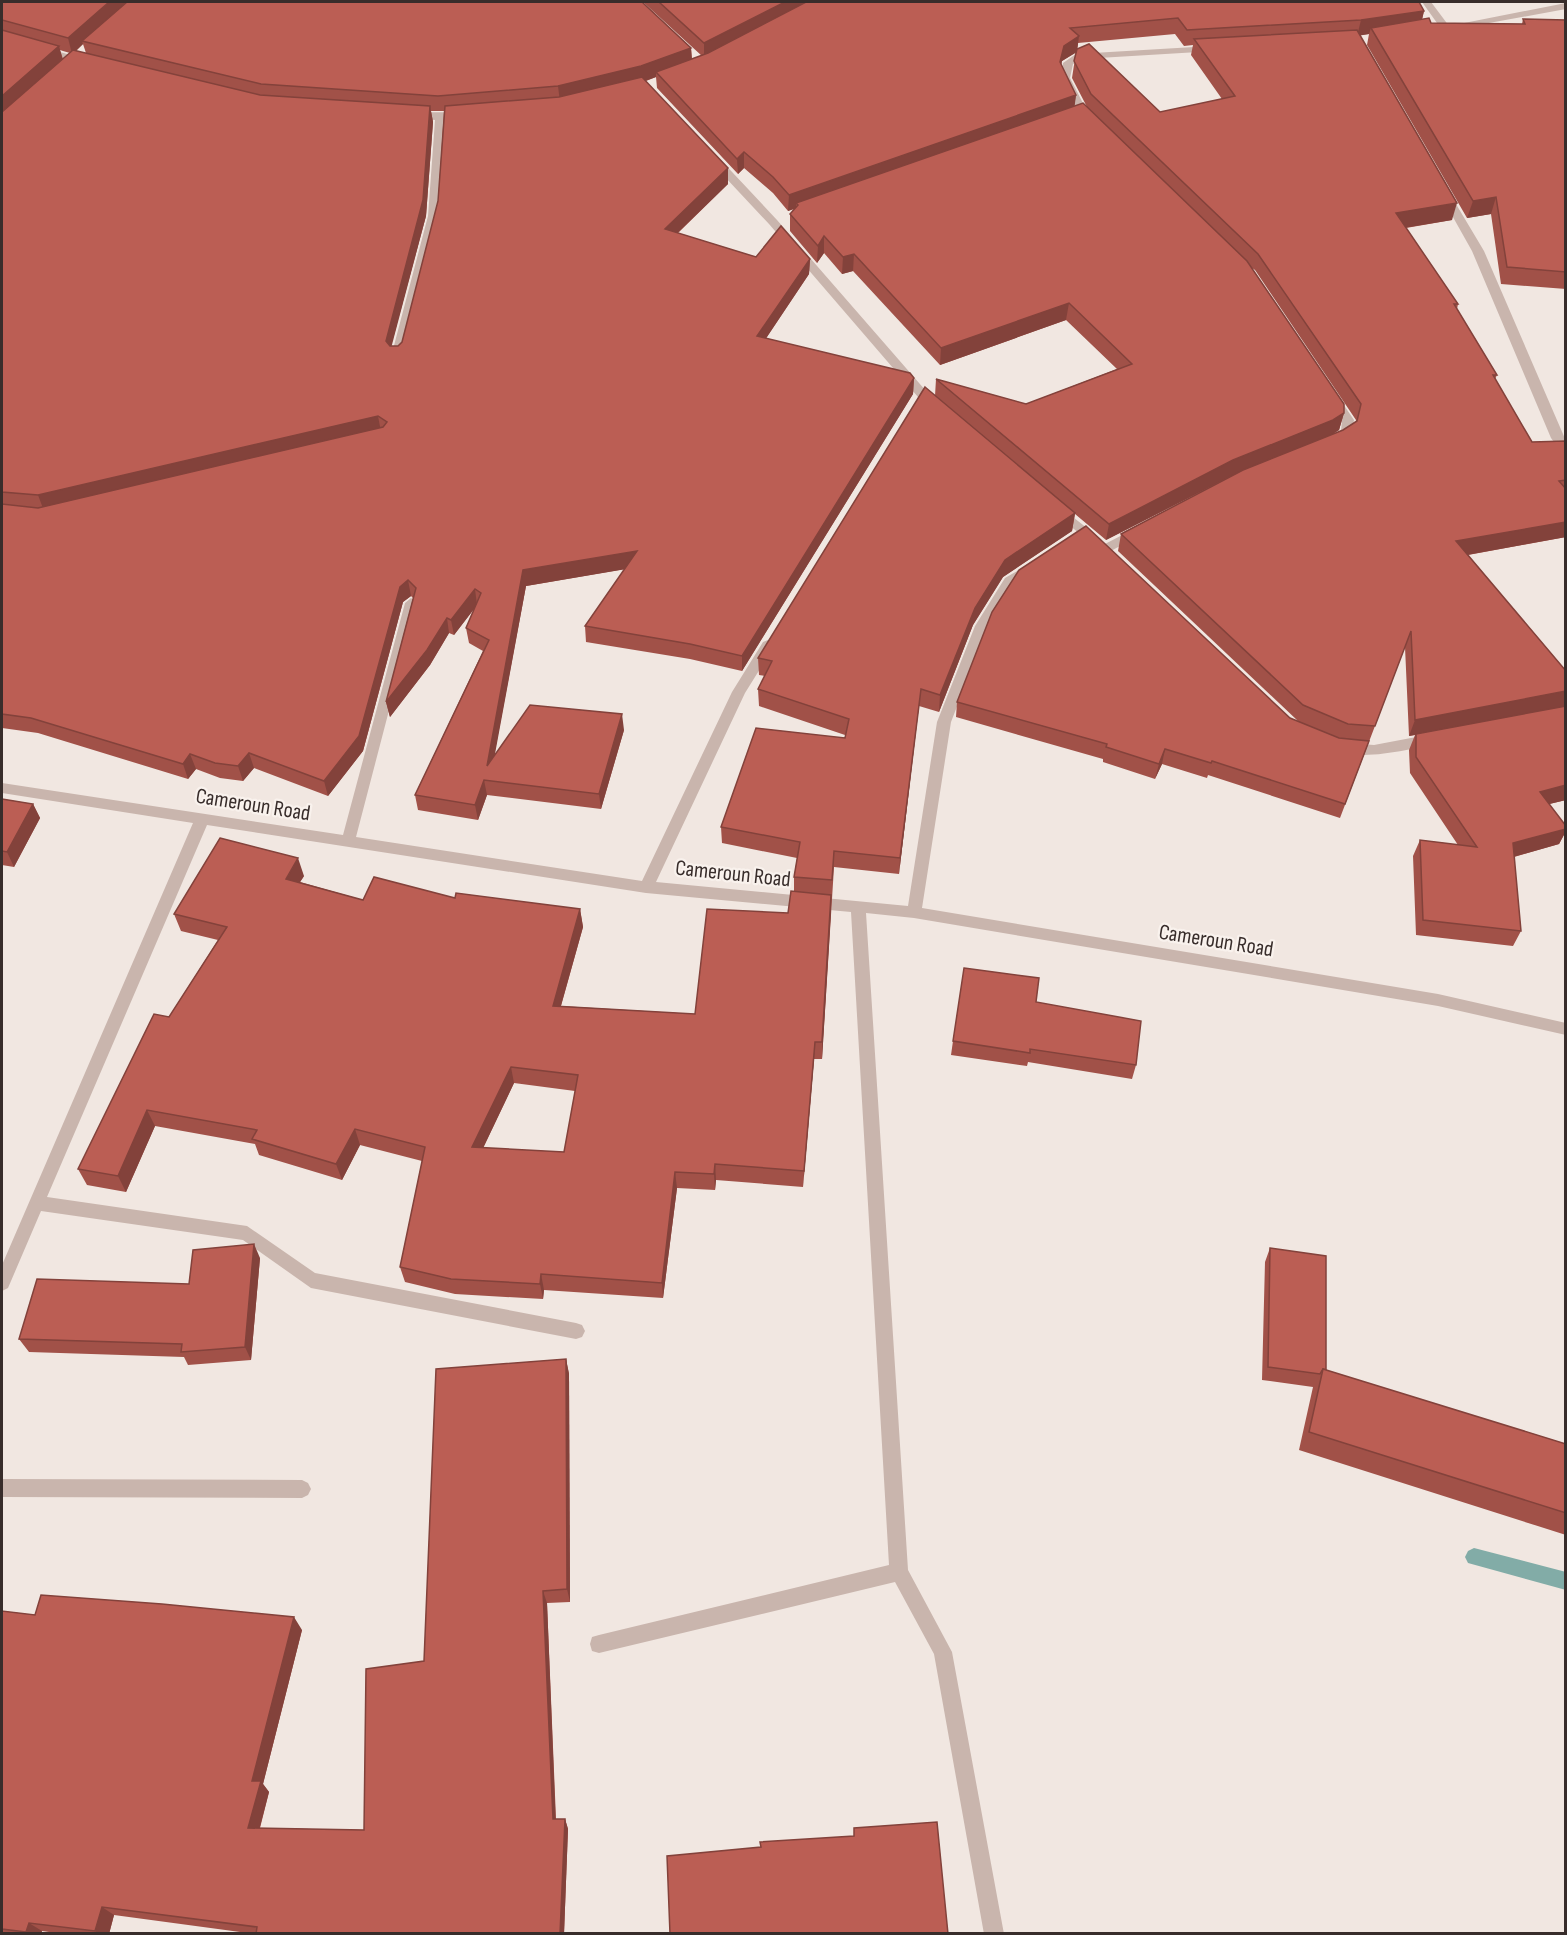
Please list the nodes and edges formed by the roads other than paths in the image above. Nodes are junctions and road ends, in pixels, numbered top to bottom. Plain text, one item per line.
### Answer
1 (1426, 2) edge
2 (1566, 6) edge
3 (2, 39) edge
4 (1218, 48) edge
5 (97, 64) edge
6 (473, 114) edge
7 (405, 115) edge
8 (440, 117) junction
9 (1061, 120) edge
10 (702, 146) edge
11 (1437, 181) edge
12 (397, 357) edge
13 (1328, 391) edge
14 (949, 417) edge
15 (1322, 447) edge
16 (1566, 450) edge
17 (1048, 501) edge
18 (1145, 528) edge
19 (1038, 562) edge
20 (411, 603) edge
21 (776, 633) edge
22 (1442, 737) edge
23 (1330, 743) edge
24 (2, 788) edge
25 (202, 819) junction
26 (348, 841) junction
27 (646, 886) junction
28 (858, 907) junction
29 (914, 912) junction
30 (1566, 1029) edge
31 (36, 1203) junction
32 (2, 1283) edge
33 (576, 1331) dead end
34 (2, 1488) edge
35 (302, 1489) dead end
36 (899, 1572) junction
37 (599, 1644) dead end
38 (994, 1934) edge

1 - 2 street
3 - 5 street
4 - 9 street
6 - 8 street
7 - 8 street
8 - 12 street
10 - 14 street
11 - 16 street
13 - 15 street
17 - 18 street
19 - 29 street
20 - 26 street
21 - 27 street
22 - 23 street
24 - 25 street, Cameroun Road
25 - 26 street, Cameroun Road
25 - 31 street
26 - 27 street, Cameroun Road
27 - 28 street, Cameroun Road
28 - 29 street, Cameroun Road
28 - 36 street
29 - 30 street, Cameroun Road
31 - 32 street
31 - 33 street
34 - 35 street
36 - 37 street
36 - 38 street

